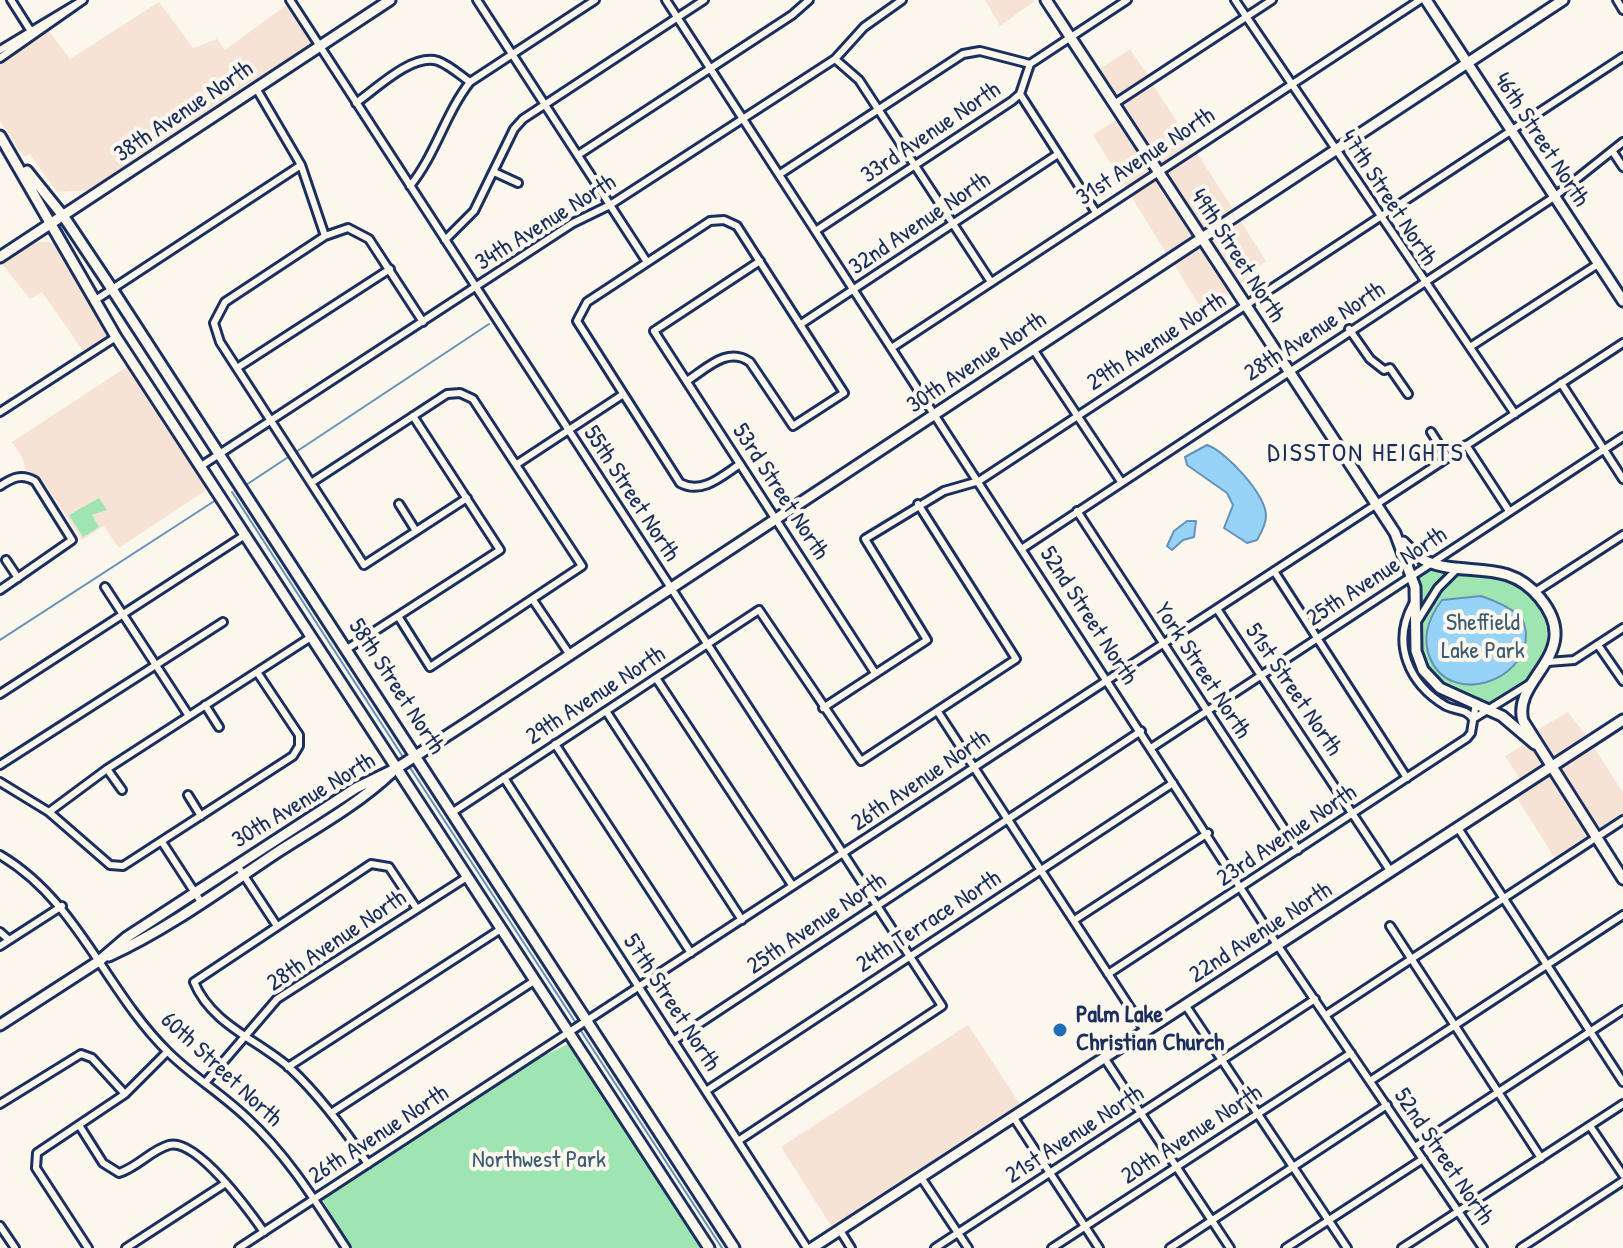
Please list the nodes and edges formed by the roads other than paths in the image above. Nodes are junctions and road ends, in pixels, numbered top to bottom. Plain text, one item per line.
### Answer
1 (11, 0) edge
2 (290, 0) edge
3 (390, 0) edge
4 (477, 0) edge
5 (595, 0) edge
6 (666, 0) edge
7 (704, 0) edge
8 (809, 0) edge
9 (902, 0) edge
10 (1046, 0) edge
11 (1127, 0) edge
12 (1235, 0) edge
13 (1272, 0) edge
14 (1423, 0) edge
15 (1563, 0) edge
16 (1617, 0) edge
17 (1623, 10) edge
18 (677, 17) junction
19 (1246, 17) junction
20 (32, 34) junction
21 (1071, 38) junction
22 (320, 46) junction
23 (0, 50) edge
24 (512, 54) junction
25 (1623, 57) edge
26 (0, 58) edge
27 (835, 59) junction
28 (1467, 63) junction
29 (1030, 64) junction
30 (712, 67) junction
31 (470, 82) junction
32 (1292, 83) junction
33 (256, 88) junction
34 (1020, 94) junction
35 (356, 103) junction
36 (545, 104) junction
37 (1114, 104) junction
38 (878, 109) junction
39 (743, 119) junction
40 (1511, 130) junction
41 (0, 136) edge
42 (1623, 142) edge
43 (1335, 150) junction
44 (1613, 152) junction
45 (1058, 154) junction
46 (13, 155) junction
47 (578, 155) junction
48 (301, 165) junction
49 (916, 166) junction
50 (1623, 167) edge
51 (1158, 171) junction
52 (494, 172) junction
53 (780, 174) junction
54 (518, 183) dead end
55 (410, 186) junction
56 (1554, 197) junction
57 (610, 205) junction
58 (1095, 211) junction
59 (1380, 216) junction
60 (64, 217) junction
61 (954, 223) junction
62 (50, 224) junction
63 (817, 230) junction
64 (325, 236) junction
65 (1201, 238) junction
66 (445, 240) junction
67 (0, 257) edge
68 (760, 261) junction
69 (647, 262) junction
70 (1598, 264) junction
71 (390, 269) junction
72 (991, 282) junction
73 (1423, 283) junction
74 (476, 287) junction
75 (112, 289) junction
76 (854, 289) junction
77 (94, 301) junction
78 (1623, 301) edge
79 (1246, 305) junction
80 (423, 322) junction
81 (801, 324) junction
82 (1349, 329) junction
83 (116, 337) junction
84 (1623, 343) edge
85 (893, 347) junction
86 (1470, 347) junction
87 (1033, 349) junction
88 (237, 368) junction
89 (1290, 371) junction
90 (687, 381) junction
91 (1561, 383) junction
92 (1408, 394) dead end
93 (622, 395) junction
94 (0, 412) edge
95 (1515, 414) junction
96 (936, 415) junction
97 (1077, 415) junction
98 (413, 416) junction
99 (270, 419) junction
100 (568, 430) junction
101 (1431, 432) dead end
102 (1623, 437) edge
103 (1466, 445) junction
104 (1603, 450) junction
105 (220, 454) junction
106 (1447, 457) junction
107 (517, 464) junction
108 (740, 464) junction
109 (201, 466) junction
110 (1623, 479) edge
111 (1120, 480) junction
112 (979, 481) junction
113 (311, 483) junction
114 (0, 486) edge
115 (467, 498) junction
116 (399, 504) dead end
117 (918, 504) junction
118 (1376, 504) junction
119 (1077, 511) junction
120 (1509, 511) junction
121 (776, 519) junction
122 (416, 531) junction
123 (1395, 533) junction
124 (245, 535) junction
125 (1623, 535) edge
126 (1023, 548) junction
127 (6, 560) dead end
128 (1432, 563) junction
129 (1459, 567) junction
130 (1274, 571) junction
131 (1412, 576) junction
132 (18, 578) junction
133 (105, 587) dead end
134 (671, 588) junction
135 (0, 590) edge
136 (1535, 592) junction
137 (1416, 599) junction
138 (533, 600) junction
139 (1217, 609) junction
140 (122, 614) junction
141 (398, 616) junction
142 (1418, 620) junction
143 (223, 622) dead end
144 (1623, 628) edge
145 (311, 637) junction
146 (1317, 637) junction
147 (1162, 643) junction
148 (707, 644) junction
149 (1598, 645) junction
150 (347, 649) junction
151 (570, 655) junction
152 (1548, 662) junction
153 (156, 666) junction
154 (257, 672) junction
155 (875, 673) junction
156 (1262, 674) junction
157 (656, 678) junction
158 (1106, 679) junction
159 (1534, 681) junction
160 (1623, 681) edge
161 (0, 694) edge
162 (1476, 703) junction
163 (205, 705) junction
164 (823, 708) junction
165 (1489, 709) junction
166 (1206, 710) junction
167 (606, 711) junction
168 (938, 712) junction
169 (189, 716) junction
170 (1473, 719) junction
171 (1623, 720) edge
172 (219, 727) dead end
173 (1141, 731) junction
174 (555, 744) junction
175 (1535, 744) junction
176 (1151, 748) junction
177 (414, 757) junction
178 (0, 765) edge
179 (399, 767) junction
180 (975, 767) junction
181 (1550, 768) junction
182 (107, 769) junction
183 (504, 778) junction
184 (1407, 778) junction
185 (0, 782) edge
186 (1173, 783) junction
187 (122, 790) dead end
188 (188, 795) dead end
189 (49, 812) junction
190 (453, 812) junction
191 (1353, 813) junction
192 (201, 816) junction
193 (1009, 819) junction
194 (1623, 820) edge
195 (1458, 828) junction
196 (1208, 833) junction
197 (1596, 838) junction
198 (162, 842) junction
199 (1298, 850) junction
200 (843, 854) junction
201 (0, 855) edge
202 (237, 865) junction
203 (1043, 869) junction
204 (1391, 872) junction
205 (243, 875) junction
206 (467, 877) junction
207 (1623, 879) edge
208 (792, 885) junction
209 (1242, 887) junction
210 (198, 897) junction
211 (1504, 898) junction
212 (62, 906) junction
213 (877, 906) junction
214 (417, 909) junction
215 (1623, 915) edge
216 (1076, 919) junction
217 (742, 920) junction
218 (277, 926) junction
219 (1390, 926) dead end
220 (501, 929) junction
221 (0, 932) edge
222 (9, 940) junction
223 (0, 946) edge
224 (1278, 946) junction
225 (691, 953) junction
226 (909, 957) junction
227 (1411, 959) junction
228 (99, 961) junction
229 (1547, 964) junction
230 (1108, 974) junction
231 (534, 981) junction
232 (639, 988) junction
233 (1315, 999) junction
234 (1186, 1006) junction
235 (1623, 1010) edge
236 (1326, 1015) junction
237 (587, 1022) junction
238 (0, 1025) edge
239 (1453, 1026) junction
240 (1591, 1031) junction
241 (1146, 1032) junction
242 (570, 1033) junction
243 (244, 1037) junction
244 (673, 1041) junction
245 (167, 1052) junction
246 (1351, 1053) junction
247 (1105, 1059) junction
248 (1222, 1060) junction
249 (288, 1067) junction
250 (1370, 1081) junction
251 (1623, 1082) edge
252 (205, 1083) junction
253 (706, 1091) junction
254 (1498, 1093) junction
255 (125, 1094) junction
256 (0, 1104) edge
257 (1623, 1104) edge
258 (1387, 1105) junction
259 (331, 1113) junction
260 (1140, 1113) junction
261 (1258, 1114) junction
262 (1014, 1118) junction
263 (79, 1125) junction
264 (1590, 1126) junction
265 (738, 1141) junction
266 (1415, 1147) junction
267 (1541, 1158) junction
268 (1423, 1159) junction
269 (368, 1164) junction
270 (1176, 1167) junction
271 (1294, 1167) junction
272 (1049, 1173) junction
273 (1623, 1178) edge
274 (922, 1179) junction
275 (226, 1183) junction
276 (315, 1199) junction
277 (1459, 1211) junction
278 (1329, 1220) junction
279 (1212, 1221) junction
280 (0, 1226) edge
281 (1085, 1227) junction
282 (264, 1232) junction
283 (841, 1232) junction
284 (958, 1233) junction
285 (15, 1248) edge
286 (88, 1248) edge
287 (126, 1248) edge
288 (239, 1248) edge
289 (346, 1248) edge
290 (709, 1248) edge
291 (734, 1248) edge
292 (810, 1248) edge
293 (821, 1248) edge
294 (851, 1248) edge
295 (935, 1248) edge
296 (968, 1248) edge
297 (1052, 1248) edge
298 (1099, 1248) edge
299 (1170, 1248) edge
300 (1230, 1248) edge
301 (1286, 1248) edge
302 (1347, 1248) edge
303 (1402, 1248) edge
304 (1483, 1248) edge
305 (1521, 1248) edge

1 - 20 street
2 - 22 street, 55th Street North
3 - 22 street, 38th Avenue North
4 - 24 street
5 - 24 street
6 - 18 street, 52nd Street North
7 - 18 street
8 - 30 street
9 - 27 street, 34th Avenue North
10 - 21 street, 49th Street North
11 - 21 street
12 - 19 street, 47th Street North
13 - 19 street
14 - 28 street, 46th Street North
14 - 32 street, 31st Avenue North
15 - 28 street, 30th Avenue North
16 - 17 street
18 - 30 street, 52nd Street North
18 - 36 street
19 - 32 street, 47th Street North
19 - 37 street
20 - 20 street
20 - 23 street
20 - 26 street
21 - 29 street
21 - 37 street, 49th Street North
22 - 33 street, 38th Avenue North
22 - 35 street, 55th Street North
24 - 31 street
24 - 36 street
25 - 40 street, 29th Avenue North
27 - 38 street
27 - 39 street, 34th Avenue North
28 - 40 street, 46th Street North
28 - 43 street, 30th Avenue North
29 - 34 street, 33rd Avenue North
29 - 38 street
30 - 39 street, 52nd Street North
30 - 47 street
31 - 35 street
31 - 55 street
32 - 43 street, 47th Street North
32 - 51 street, 31st Avenue North
33 - 48 street
33 - 60 street, 38th Avenue North
34 - 45 street
34 - 49 street, 33rd Avenue North
35 - 55 street, 55th Street North
36 - 47 street
36 - 52 street
37 - 51 street, 49th Street North
38 - 49 street
38 - 53 street
39 - 53 street, 52nd Street North
39 - 57 street, 34th Avenue North
40 - 56 street, 46th Street North
40 - 59 street, 29th Avenue North
41 - 46 street, 58th Street North
42 - 44 street, 28th Avenue North
43 - 59 street, 47th Street North
43 - 65 street, 30th Avenue North
44 - 50 street
44 - 56 street, 28th Avenue North
45 - 58 street
45 - 61 street, 32nd Avenue North
46 - 60 street, 58th Street North
46 - 62 street, 58th Street North
47 - 57 street
48 - 64 street
48 - 75 street
49 - 61 street
49 - 63 street, 33rd Avenue North
51 - 58 street, 31st Avenue North
51 - 65 street, 49th Street North
52 - 54 street
52 - 66 street
53 - 63 street, 52nd Street North
55 - 66 street, 55th Street North
56 - 70 street, 46th Street North
56 - 73 street, 28th Avenue North
57 - 69 street
57 - 74 street, 34th Avenue North
58 - 72 street, 31st Avenue North
59 - 73 street, 47th Street North
59 - 79 street, 29th Avenue North
60 - 62 street, 38th Avenue North
60 - 75 street, 58th Street North
61 - 72 street
61 - 76 street, 32nd Avenue North
62 - 67 street, 38th Avenue North
62 - 77 street, 58th Street North
63 - 76 street, 52nd Street North
64 - 71 street
64 - 88 street
65 - 79 street, 49th Street North
65 - 87 street, 30th Avenue North
66 - 74 street, 55th Street North
68 - 69 street
68 - 81 street
68 - 90 street, 53rd Street North
69 - 93 street
70 - 78 street, 46th Street North
70 - 86 street
71 - 80 street
71 - 88 street
72 - 85 street, 31st Avenue North
73 - 82 street, 28th Avenue North
73 - 86 street, 47th Street North
74 - 80 street, 34th Avenue North
74 - 100 street, 55th Street North
75 - 77 street
75 - 105 street, 58th Street North
76 - 81 street, 32nd Avenue North
76 - 85 street, 52nd Street North
77 - 83 street, 58th Street North
79 - 89 street, 49th Street North
79 - 97 street, 29th Avenue North
80 - 99 street, 34th Avenue North
81 - 90 street
82 - 89 street, 28th Avenue North
82 - 92 street
83 - 94 street
83 - 109 street, 58th Street North
84 - 91 street, 26th Avenue North
85 - 96 street, 52nd Street North
86 - 95 street, 47th Street North
87 - 96 street, 30th Avenue North
87 - 97 street
88 - 99 street
89 - 111 street, 28th Avenue North
89 - 118 street, 49th Street North
90 - 108 street, 53rd Street North
91 - 95 street, 26th Avenue North
91 - 104 street
93 - 100 street
93 - 108 street
95 - 103 street, 26th Avenue North
96 - 112 street, 52nd Street North
96 - 121 street, 30th Avenue North
97 - 111 street
97 - 112 street, 29th Avenue North
98 - 107 street
98 - 113 street
98 - 115 street
99 - 105 street, 34th Avenue North
99 - 113 street
100 - 107 street
100 - 134 street, 55th Street North
101 - 106 street
102 - 104 street, 25th Avenue North
103 - 106 street, 26th Avenue North
103 - 120 street
104 - 110 street
104 - 120 street, 25th Avenue North
105 - 109 street, 34th Avenue North
105 - 150 street, 58th Street North
106 - 118 street, 26th Avenue North
107 - 138 street
108 - 121 street, 53rd Street North
109 - 124 street, 58th Street North
111 - 119 street, 28th Avenue North
112 - 117 street, 29th Avenue North
112 - 126 street, 52nd Street North
113 - 122 street
114 - 132 street
115 - 122 street
115 - 141 street
116 - 122 street
117 - 155 street, 29th Avenue North
117 - 168 street
118 - 123 street, 49th Street North
118 - 130 street, 26th Avenue North
119 - 126 street, 28th Avenue North
119 - 147 street, York Street North
120 - 128 street, 25th Avenue North
121 - 134 street, 30th Avenue North
121 - 155 street, 53rd Street North
123 - 128 street, 49th Street North
123 - 131 street, 49th Street North
124 - 140 street
124 - 145 street, 58th Street North
125 - 136 street
126 - 158 street, 52nd Street North
127 - 132 street
128 - 129 street, 49th Street North
128 - 131 street, 25th Avenue North
129 - 136 street, 49th Street North
129 - 142 street
130 - 139 street, 26th Avenue North
130 - 146 street
131 - 137 street, 49th Street North
131 - 146 street, 25th Avenue North
132 - 135 street
133 - 140 street
134 - 148 street, 55th Street North
134 - 151 street, 30th Avenue North
136 - 152 street
137 - 142 street, 49th Street North
137 - 170 street
138 - 141 street
138 - 151 street
139 - 147 street, 26th Avenue North
139 - 156 street, 51st Street North
140 - 153 street
140 - 161 street
141 - 150 street
142 - 162 street
143 - 153 street
144 - 149 street
145 - 154 street
145 - 179 street, 58th Street North
146 - 156 street, 25th Avenue North
146 - 184 street
147 - 158 street, 26th Avenue North
147 - 166 street, York Street North
148 - 157 street, 29th Avenue North
148 - 164 street, 29th Avenue North
148 - 200 street, 55th Street North
149 - 152 street
149 - 160 street
150 - 177 street, 58th Street North
151 - 177 street, 30th Avenue North
152 - 159 street
153 - 169 street
153 - 178 street
154 - 163 street
154 - 192 street
155 - 164 street
156 - 166 street, 25th Avenue North
156 - 191 street, 51st Street North
157 - 167 street, 29th Avenue North
157 - 208 street
158 - 173 street, 52nd Street North
158 - 180 street, 26th Avenue North
159 - 165 street
159 - 175 street
162 - 165 street
162 - 170 street, 23rd Avenue North
163 - 169 street
163 - 172 street
164 - 168 street
165 - 170 street, 23rd Avenue North
165 - 175 street
166 - 176 street, 25th Avenue North
166 - 199 street, York Street North
167 - 174 street, 29th Avenue North
167 - 217 street
168 - 180 street
169 - 182 street
170 - 184 street, 23rd Avenue North
171 - 181 street, 22nd Avenue North
173 - 176 street, 52nd Street North
173 - 193 street, 25th Avenue North
174 - 183 street, 29th Avenue North
174 - 225 street
175 - 181 street
176 - 186 street, 52nd Street North
177 - 179 street, 30th Avenue North
177 - 190 street, 58th Street North
179 - 202 street, 30th Avenue North
179 - 205 street, 30th Avenue North
179 - 206 street, 58th Street North
180 - 193 street
180 - 200 street, 26th Avenue North
181 - 195 street, 22nd Avenue North
181 - 197 street
182 - 187 street
182 - 189 street
183 - 190 street, 29th Avenue North
183 - 232 street, 57th Street North
184 - 191 street, 23rd Avenue North
185 - 189 street
186 - 196 street, 52nd Street North
186 - 203 street, 24th Terrace North
188 - 192 street
189 - 198 street
190 - 237 street, 58th Street North
191 - 199 street, 23rd Avenue North
191 - 204 street, 51st Street North
192 - 198 street
193 - 203 street
193 - 213 street, 25th Avenue North
194 - 197 street
195 - 204 street, 22nd Avenue North
195 - 211 street
196 - 209 street, 52nd Street North
196 - 216 street
197 - 207 street
197 - 211 street
198 - 210 street
199 - 209 street, 23rd Avenue North
200 - 208 street, 26th Avenue North
200 - 213 street, 55th Street North
201 - 212 street, 60th Street North
202 - 205 street
202 - 210 street, 30th Avenue North
203 - 216 street
203 - 226 street, 24th Terrace North
204 - 224 street, 22nd Avenue North
205 - 210 street, 30th Avenue North
205 - 218 street
206 - 214 street, 28th Avenue North
206 - 220 street, 58th Street North
208 - 217 street, 26th Avenue North
209 - 224 street, 52nd Street North
209 - 230 street, 23rd Avenue North
210 - 228 street, 30th Avenue North
211 - 227 street
211 - 229 street
212 - 222 street
212 - 228 street, 60th Street North
213 - 226 street, 55th Street North
213 - 244 street, 25th Avenue North
214 - 218 street
214 - 243 street, 28th Avenue North
215 - 229 street
216 - 230 street
217 - 225 street, 26th Avenue North
218 - 243 street
219 - 227 street
220 - 231 street, 58th Street North
220 - 249 street
221 - 222 street
222 - 223 street
224 - 233 street, 52nd Street North
224 - 234 street, 22nd Avenue North
225 - 232 street, 26th Avenue North
226 - 253 street, 24th Terrace North
226 - 265 street, 55th Street North
227 - 236 street
227 - 239 street
228 - 238 street, 30th Avenue North
228 - 245 street, 60th Street North
229 - 239 street
229 - 240 street
230 - 241 street
231 - 242 street, 58th Street North
231 - 259 street
232 - 237 street, 26th Avenue North
232 - 244 street, 57th Street North
233 - 236 street, 52nd Street North
233 - 248 street, 21st Avenue North
234 - 241 street, 22nd Avenue North
234 - 248 street
235 - 240 street
236 - 246 street, 52nd Street North
237 - 242 street, 26th Avenue North
237 - 291 street, 58th Street North
239 - 250 street
239 - 254 street
240 - 251 street
240 - 254 street
241 - 247 street, 22nd Avenue North
242 - 269 street, 26th Avenue North
242 - 290 street, 58th Street North
243 - 249 street
243 - 252 street, 28th Avenue North
244 - 253 street, 57th Street North
245 - 252 street, 60th Street North
245 - 255 street
246 - 250 street, 52nd Street North
246 - 261 street, 20th Avenue North
247 - 260 street
247 - 262 street, 22nd Avenue North
248 - 260 street, 21st Avenue North
248 - 261 street
249 - 259 street
250 - 258 street, 52nd Street North
252 - 276 street, 60th Street North
253 - 265 street, 57th Street North
254 - 266 street
254 - 267 street
255 - 256 street
255 - 263 street
257 - 264 street
258 - 266 street, 52nd Street North
258 - 271 street
259 - 269 street
260 - 270 street
260 - 272 street, 21st Avenue North
261 - 270 street, 20th Avenue North
261 - 271 street
262 - 272 street
262 - 274 street, 22nd Avenue North
263 - 275 street
263 - 286 street
264 - 267 street
264 - 273 street
265 - 292 street, 57th Street North
266 - 268 street, 52nd Street North
267 - 277 street
268 - 277 street, 52nd Street North
268 - 278 street
269 - 276 street, 26th Avenue North
270 - 279 street
270 - 281 street, 20th Avenue North
271 - 278 street
271 - 279 street
272 - 281 street
272 - 284 street, 21st Avenue North
273 - 305 street
274 - 283 street, 22nd Avenue North
274 - 284 street
275 - 282 street
275 - 287 street
276 - 282 street, 26th Avenue North
276 - 289 street, 60th Street North
277 - 303 street
277 - 304 street, 52nd Street North
278 - 301 street
278 - 302 street
279 - 299 street
279 - 300 street
280 - 285 street
281 - 297 street, 20th Avenue North
281 - 298 street
282 - 288 street, 26th Avenue North
283 - 292 street, 22nd Avenue North
283 - 293 street, 22nd Avenue North
283 - 294 street
284 - 295 street, 21st Avenue North
284 - 296 street

